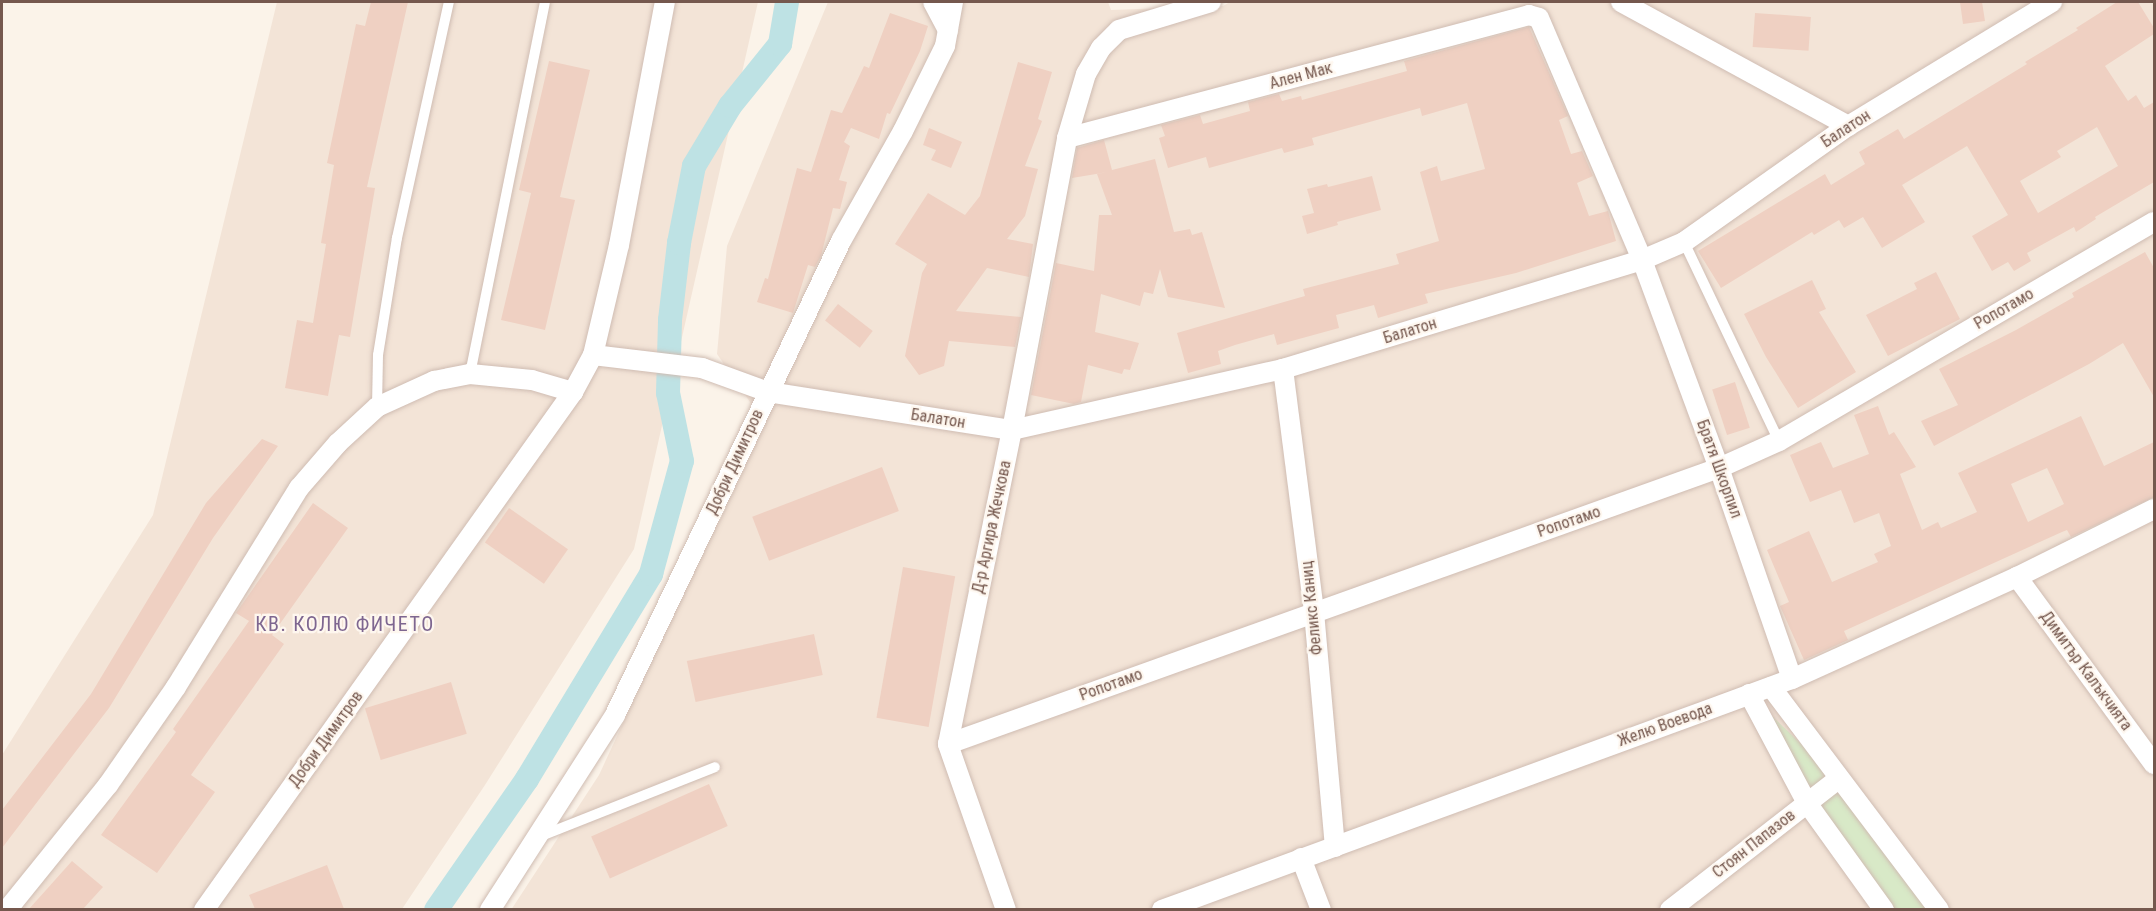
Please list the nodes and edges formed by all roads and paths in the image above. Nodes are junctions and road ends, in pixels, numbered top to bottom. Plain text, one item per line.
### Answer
1 (449, 2) edge
2 (545, 2) edge
3 (665, 2) edge
4 (933, 2) edge
5 (952, 2) edge
6 (1211, 2) edge
7 (1621, 2) edge
8 (2052, 2) edge
9 (1536, 16) joint
10 (948, 30) junction
11 (1848, 126) junction
12 (1067, 138) junction
13 (2154, 222) edge
14 (1684, 242) junction
15 (1642, 260) junction
16 (593, 355) junction
17 (1283, 369) junction
18 (470, 374) junction
19 (573, 392) junction
20 (768, 392) junction
21 (377, 407) junction
22 (1012, 430) junction
23 (1779, 441) junction
24 (1719, 468) junction
25 (2154, 509) edge
26 (2017, 577) junction
27 (1314, 612) junction
28 (1792, 679) junction
29 (1771, 687) junction
30 (1749, 694) junction
31 (948, 744) junction
32 (2154, 764) edge
33 (715, 767) dead end
34 (1838, 779) junction
35 (1807, 803) junction
36 (535, 838) junction
37 (1335, 847) junction
38 (1301, 858) junction
39 (7, 909) edge
40 (204, 909) edge
41 (490, 909) edge
42 (1006, 909) edge
43 (1162, 909) edge
44 (1321, 909) edge
45 (1670, 909) edge
46 (1884, 909) edge
47 (1939, 909) edge

1 - 21 lane
2 - 18 lane
3 - 16 street, Добри Димитров
4 - 10 street
5 - 10 street, Добри Димитров
6 - 12 street, Д-р Аргира Жечкова
7 - 11 street
8 - 11 street, Балатон
9 - 12 street, Ален Мак
9 - 15 street, Братя Шкорпил
10 - 20 street, Добри Димитров
11 - 14 street, Балатон
12 - 22 street, Д-р Аргира Жечкова
13 - 23 street, Ропотамо
14 - 15 street, Балатон
14 - 23 lane
15 - 17 street, Балатон
15 - 24 street, Братя Шкорпил
16 - 19 street, Добри Димитров
16 - 20 street, Балатон
17 - 22 street, Балатон
17 - 27 street, Феликс Каниц
18 - 19 street
18 - 21 street
19 - 40 street, Добри Димитров
20 - 22 street, Балатон
20 - 36 street, Добри Димитров
21 - 39 street
22 - 31 street, Д-р Аргира Жечкова
23 - 24 street, Ропотамо
24 - 27 street, Ропотамо
24 - 28 street, Братя Шкорпил
25 - 26 street, Желю Воевода
26 - 28 street, Желю Воевода
26 - 32 street, Димитър Калъкчията
27 - 31 street, Ропотамо
27 - 37 street, Феликс Каниц
28 - 29 street, Желю Воевода
29 - 30 street, Желю Воевода
29 - 34 street
30 - 35 street
30 - 37 street, Желю Воевода
31 - 42 street
33 - 36 lane
34 - 35 street, Стоян Папазов
34 - 47 street
35 - 45 street, Стоян Папазов
35 - 46 street
36 - 41 street, Добри Димитров
37 - 38 street, Желю Воевода
38 - 43 street, Желю Воевода
38 - 44 street

